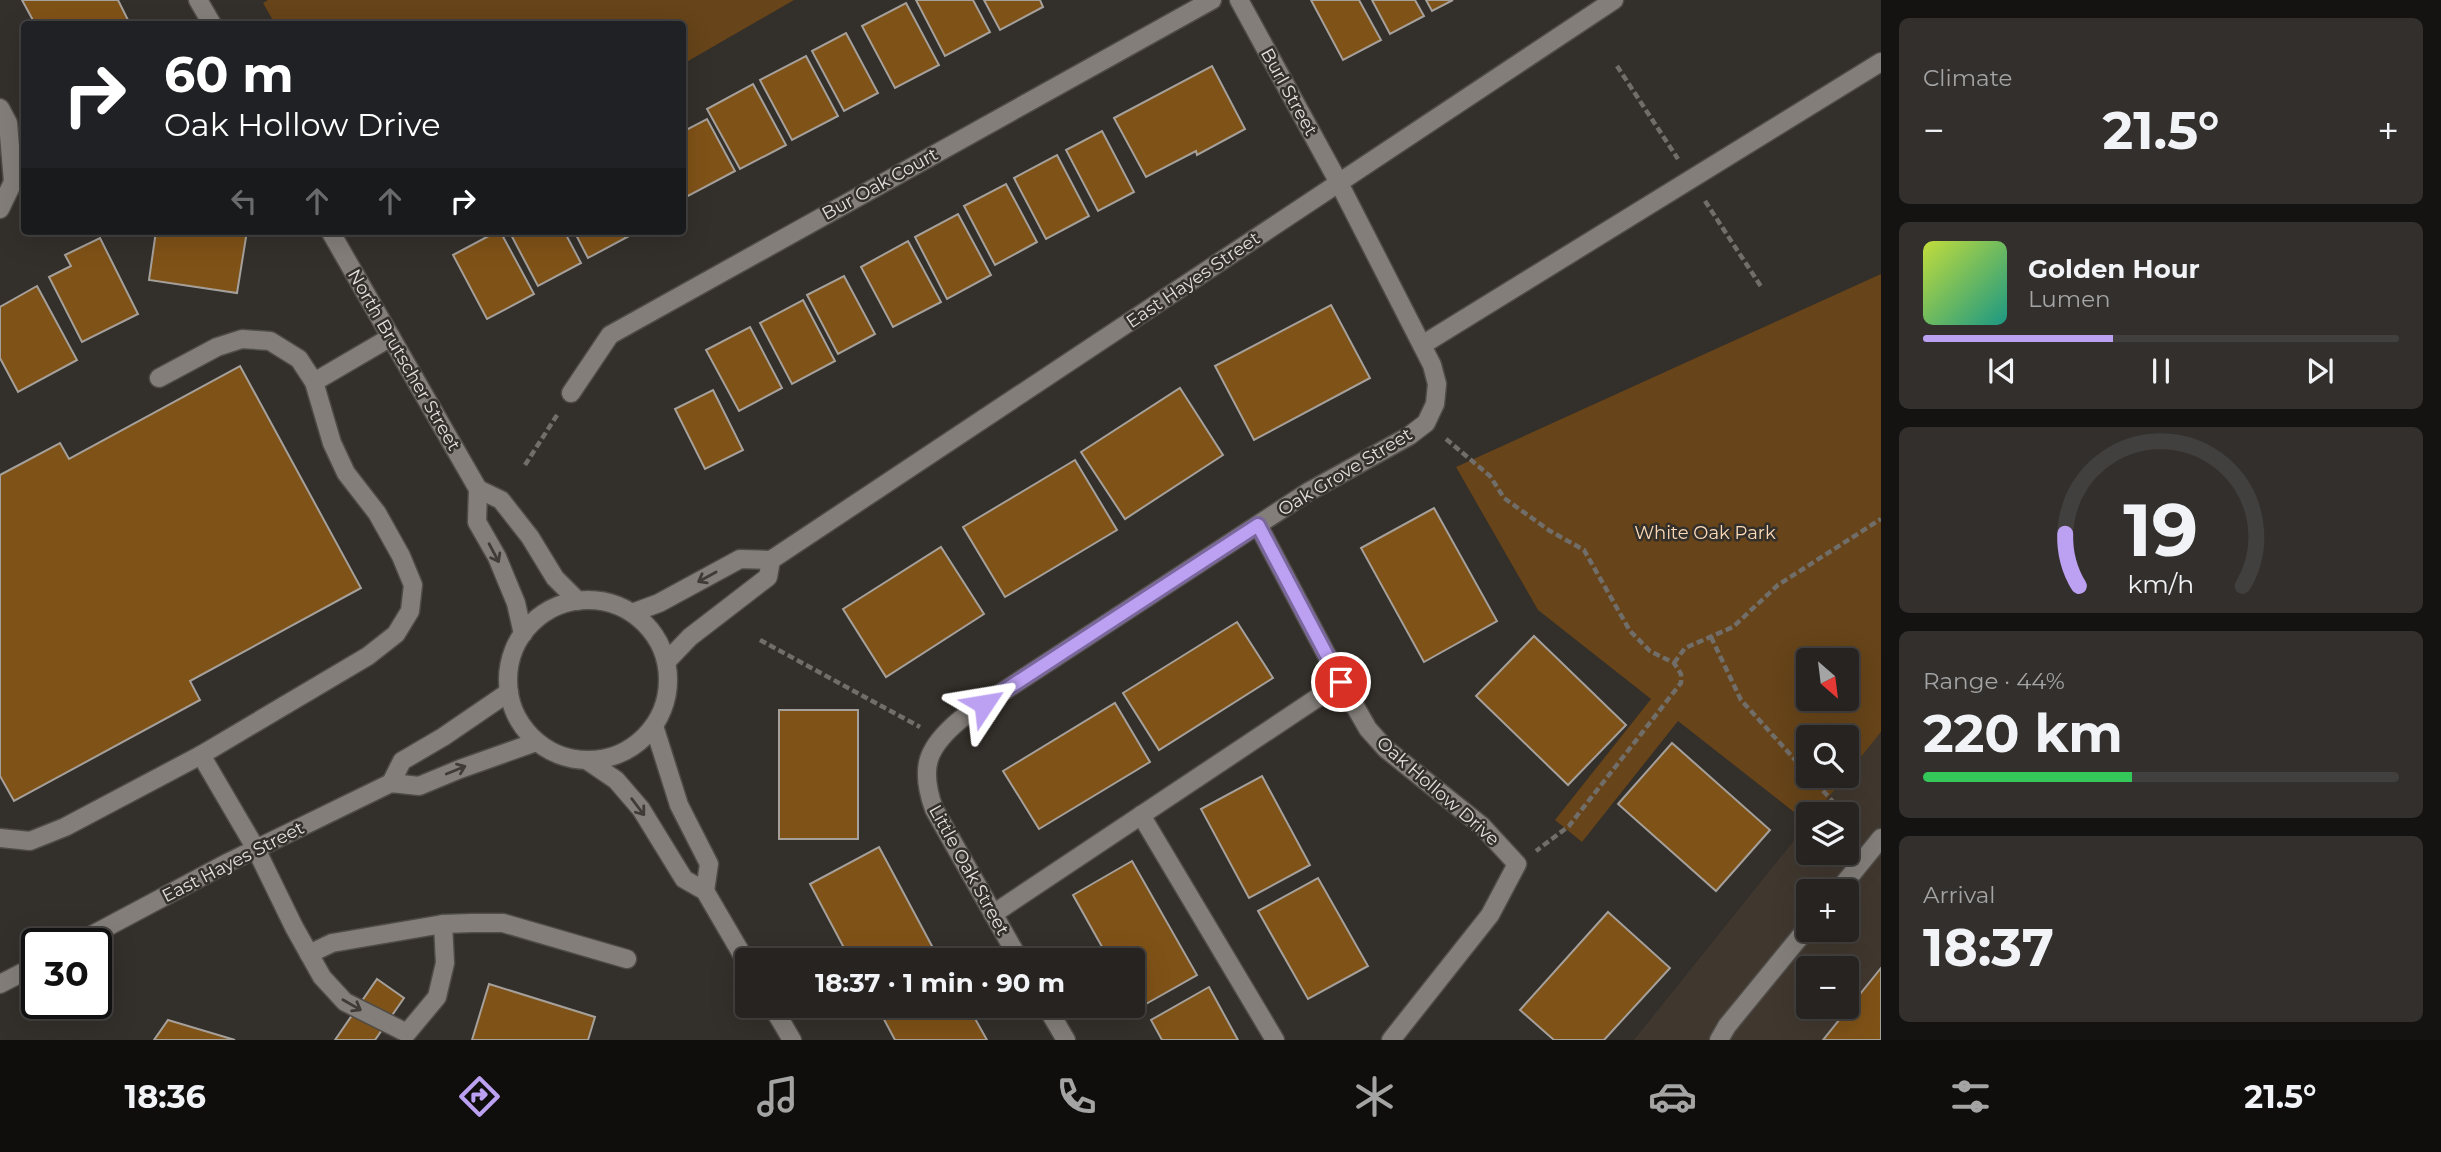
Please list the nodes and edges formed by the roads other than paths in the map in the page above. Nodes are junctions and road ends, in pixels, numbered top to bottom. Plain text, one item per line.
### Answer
1 (198, 0) edge
2 (1212, 0) edge
3 (1238, 0) edge
4 (1614, 0) edge
5 (210, 21) edge
6 (1881, 62) edge
7 (0, 108) edge
8 (1339, 183) junction
9 (0, 209) edge
10 (332, 235) edge
11 (391, 337) junction
12 (1422, 345) junction
13 (159, 378) dead end
14 (314, 382) junction
15 (571, 393) road end
16 (478, 489) junction
17 (1258, 525) junction
18 (771, 560) junction
19 (578, 601) junction
20 (632, 613) junction
21 (523, 634) junction
22 (667, 661) junction
23 (1341, 682) junction
24 (509, 692) junction
25 (654, 726) junction
26 (940, 737) joint
27 (536, 742) junction
28 (201, 755) junction
29 (588, 761) junction
30 (391, 783) junction
31 (1141, 815) junction
32 (0, 838) edge
33 (1881, 838) edge
34 (256, 849) junction
35 (1848, 879) edge
36 (705, 891) junction
37 (993, 914) junction
38 (443, 924) junction
39 (106, 928) edge
40 (1796, 942) edge
41 (738, 948) edge
42 (1013, 948) edge
43 (309, 954) junction
44 (627, 959) dead end
45 (21, 973) edge
46 (0, 984) edge
47 (779, 1018) edge
48 (1053, 1018) edge
49 (792, 1040) edge
50 (1066, 1040) edge
51 (1275, 1040) edge
52 (1391, 1040) edge
53 (1719, 1040) edge

1 - 5 street
2 - 15 street, Bur Oak Court
3 - 8 street, Burl Street
4 - 8 street, East Hayes Street
6 - 12 street
7 - 9 street
8 - 12 street, Oak Grove Street
8 - 18 street, East Hayes Street
10 - 11 street, North Brutscher Street
11 - 14 street
11 - 16 street, North Brutscher Street
12 - 17 street, Oak Grove Street
13 - 14 street
14 - 28 street
16 - 19 street, North Brutscher Street
16 -> 21 street, North Brutscher Street
17 - 23 street, Oak Hollow Drive
17 - 26 street, Oak Grove Street
18 -> 20 street
18 - 22 street, East Hayes Street
19 - 20 street
19 - 21 street
20 - 22 street
21 - 24 street
22 - 25 street
23 - 31 street
23 - 52 street, Oak Hollow Drive
24 - 27 street
24 - 30 street, East Hayes Street
25 - 29 street
25 - 36 street
26 - 37 street, Little Oak Street
27 - 29 street
30 -> 27 street, East Hayes Street
28 - 32 street
28 - 34 street
29 -> 36 street
30 - 34 street, East Hayes Street
31 - 37 street
31 - 51 street
33 - 35 street
34 - 39 street, East Hayes Street
34 - 43 street
36 - 41 street
37 - 42 street, Little Oak Street
38 - 43 street
43 -> 38 street
38 - 44 street
40 - 53 street
45 - 46 street
47 - 49 street
48 - 50 street

